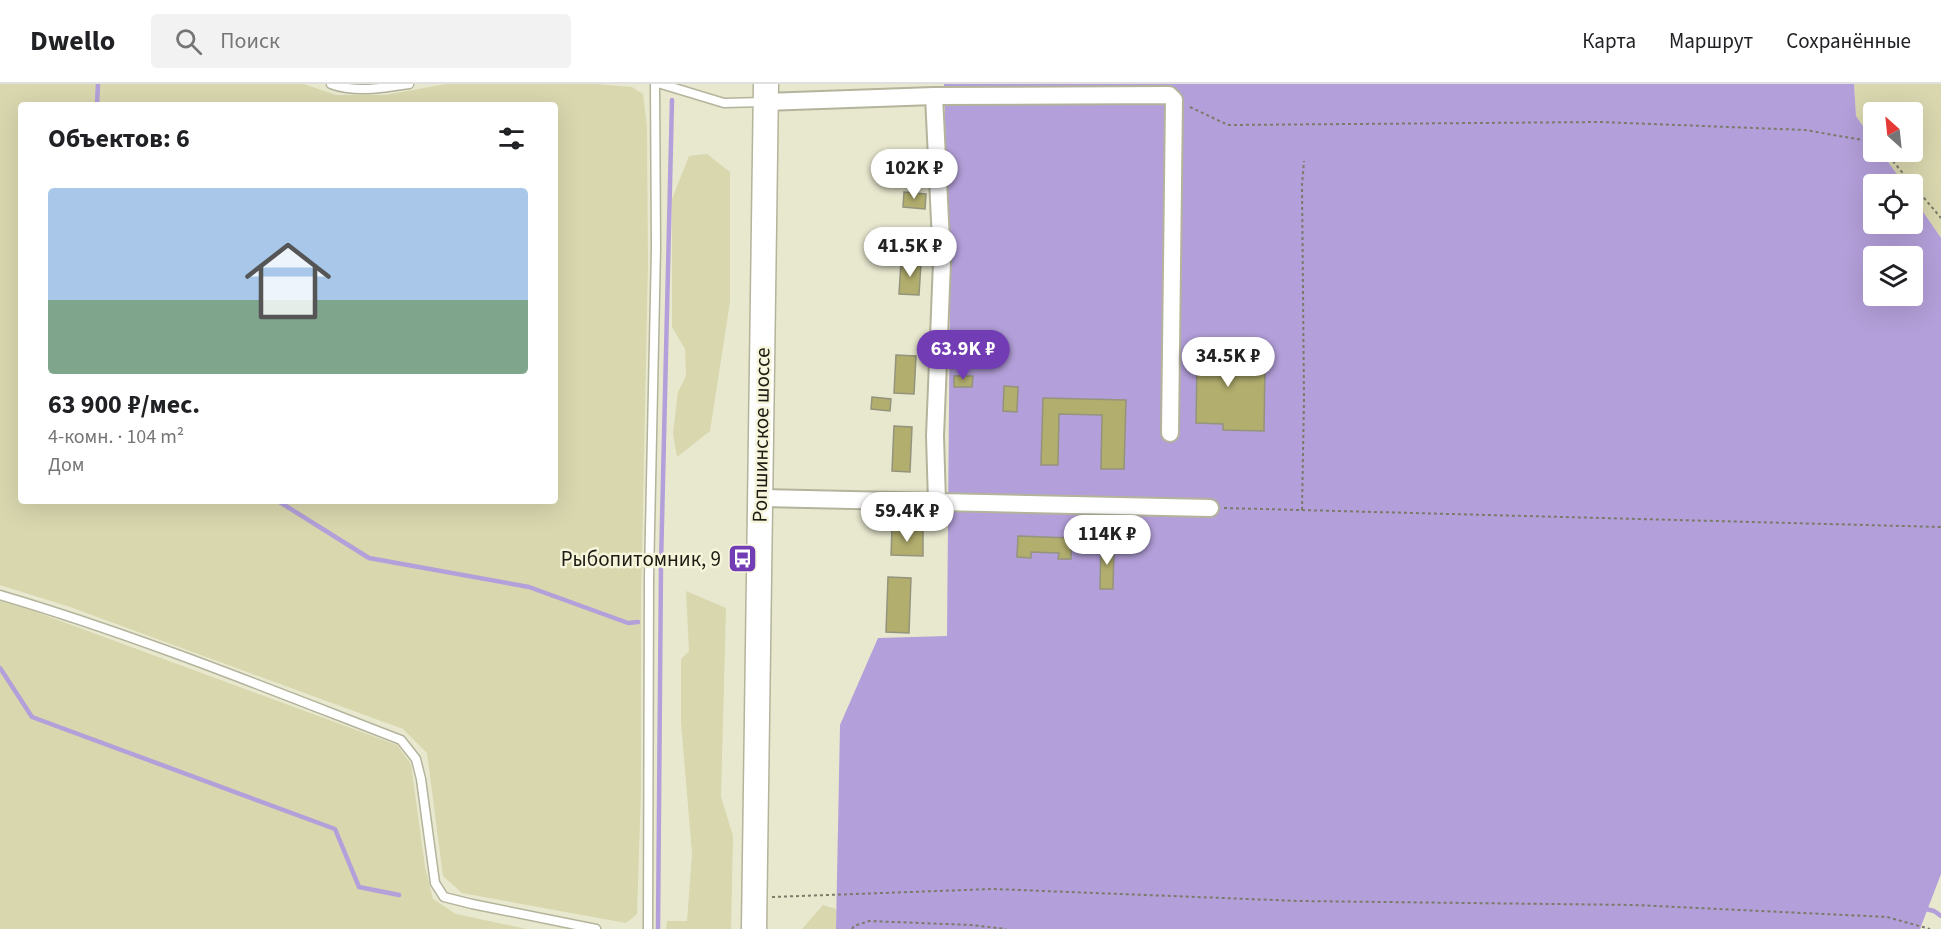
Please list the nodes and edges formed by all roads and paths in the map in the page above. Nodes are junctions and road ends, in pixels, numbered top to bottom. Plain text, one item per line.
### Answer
1 (331, 84) edge
2 (409, 84) edge
3 (655, 84) edge
4 (661, 84) edge
5 (765, 93) edge
6 (934, 96) junction
7 (1174, 100) junction
8 (1863, 140) edge
9 (1304, 161) dead end
10 (1894, 162) edge
11 (1941, 218) edge
12 (1170, 433) dead end
13 (761, 498) junction
14 (937, 502) junction
15 (1210, 508) joint
16 (1302, 510) junction
17 (1941, 527) edge
18 (0, 595) edge
19 (754, 898) junction
20 (596, 929) edge
21 (648, 929) edge
22 (754, 929) edge
23 (852, 929) edge
24 (1006, 929) edge
25 (1930, 929) edge

1 - 2 lane
3 - 21 lane
4 - 5 lane
5 - 6 street
5 - 13 main road, Ропшинское шоссе
6 - 7 street
6 - 14 street
7 - 8 path
7 - 12 street
9 - 16 path
10 - 11 path
13 - 14 street
13 - 19 main road, Ропшинское шоссе
14 - 15 street
15 - 16 path
16 - 17 path
18 - 20 lane
19 - 22 main road, Ропшинское шоссе
19 - 25 path
23 - 24 path

